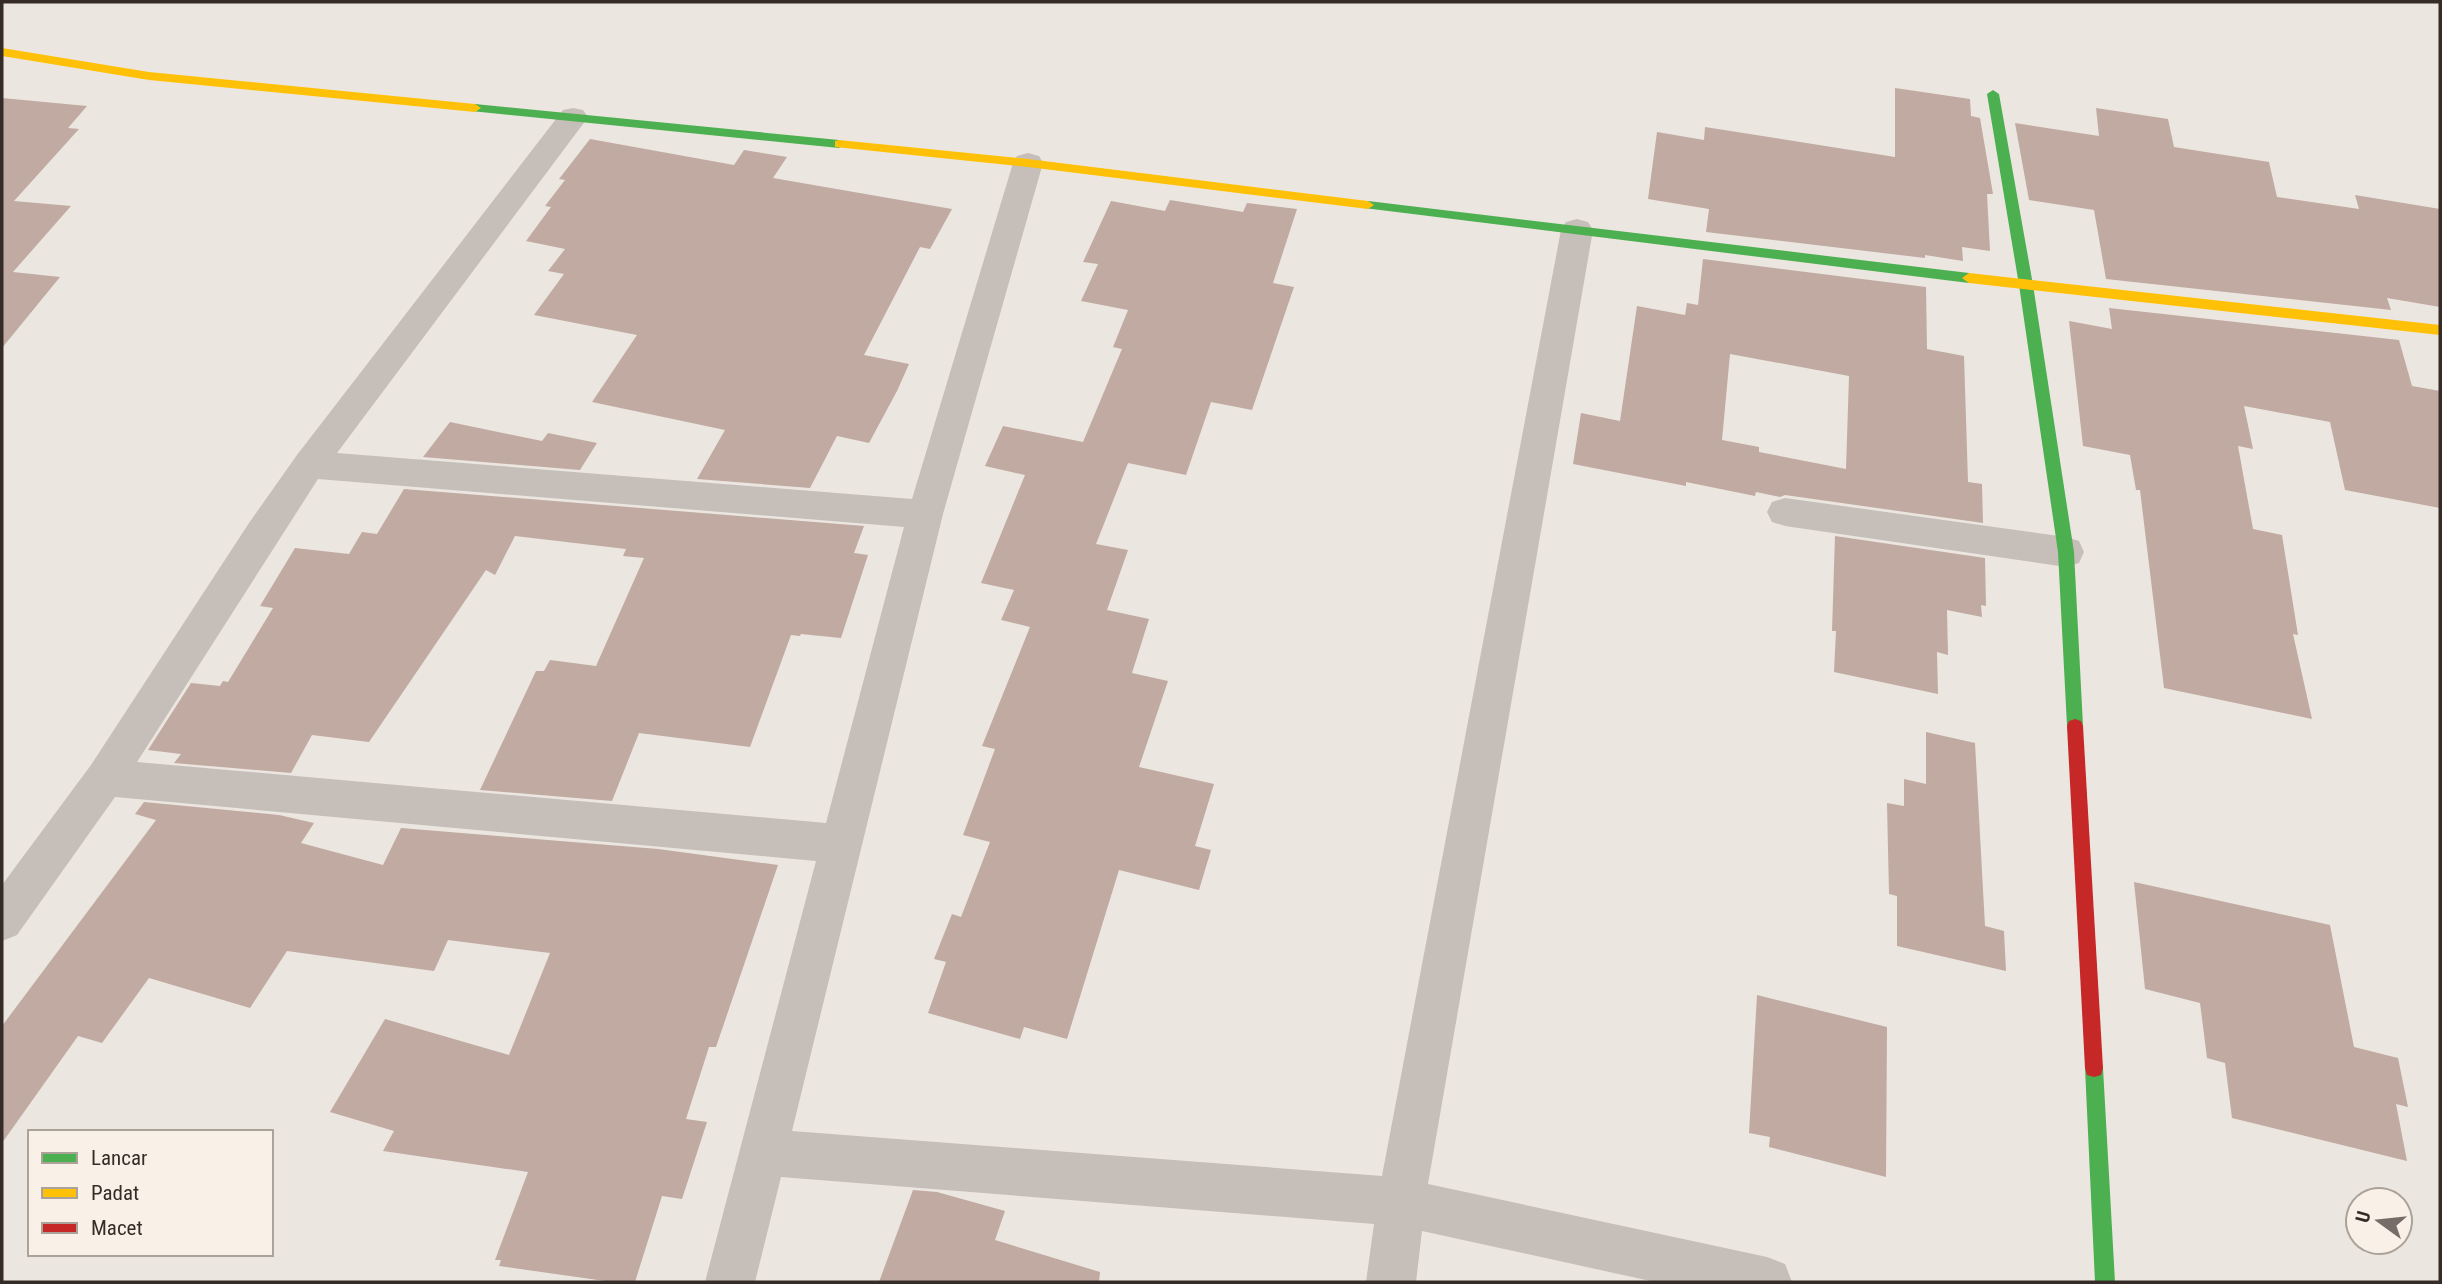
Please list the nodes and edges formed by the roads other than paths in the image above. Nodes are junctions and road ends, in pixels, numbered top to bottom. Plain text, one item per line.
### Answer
1 (2, 52) edge
2 (1993, 94) dead end
3 (573, 117) junction
4 (1028, 163) junction
5 (1577, 230) junction
6 (2026, 285) junction
7 (2440, 330) edge
8 (309, 465) junction
9 (1785, 512) dead end
10 (925, 514) junction
11 (2066, 552) junction
12 (105, 778) junction
13 (839, 844) junction
14 (2, 920) edge
15 (762, 1153) junction
16 (1401, 1202) junction
17 (730, 1282) edge
18 (1391, 1282) edge
19 (1767, 1282) edge
20 (2105, 1282) edge

1 - 3 street
2 - 6 street
3 - 4 street
3 - 8 street
4 - 5 street
4 - 10 street
5 - 6 street
5 - 16 street
6 - 7 street
6 - 11 street
8 - 10 street
8 - 12 street
9 - 11 street
10 - 13 street
11 - 20 street
12 - 13 street
12 - 14 street
13 - 15 street
15 - 16 street
15 - 17 street
16 - 18 street
16 - 19 street

